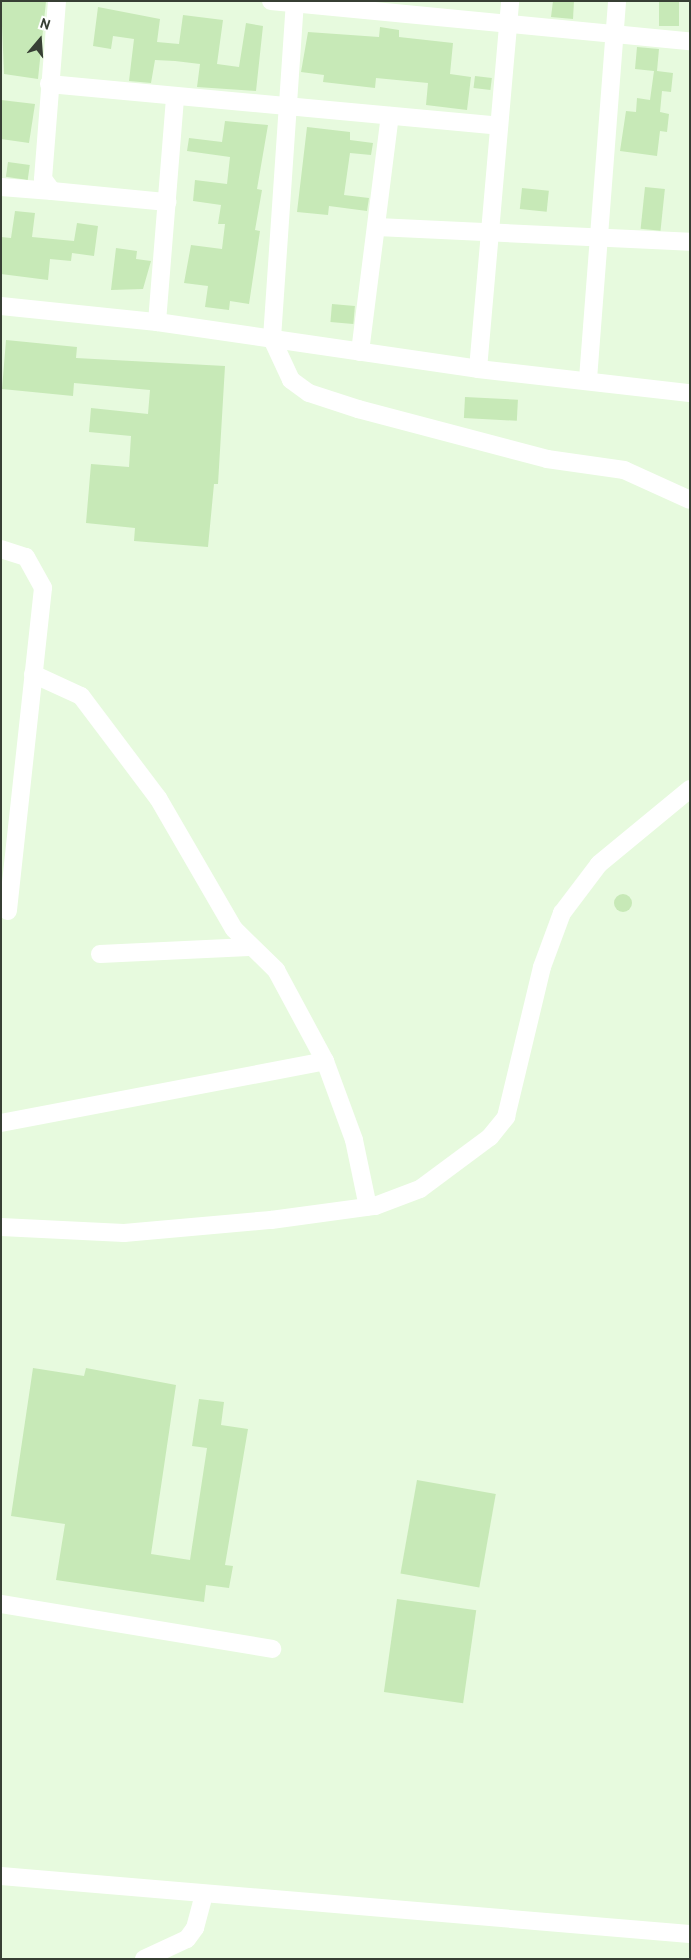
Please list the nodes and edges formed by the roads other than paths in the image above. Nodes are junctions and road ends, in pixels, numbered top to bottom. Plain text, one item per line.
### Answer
1 (57, 1) edge
2 (271, 1) edge
3 (510, 1) edge
4 (617, 1) edge
5 (295, 2) edge
6 (507, 26) junction
7 (614, 35) junction
8 (690, 41) edge
9 (49, 84) junction
10 (175, 99) junction
11 (288, 107) junction
12 (390, 116) junction
13 (499, 126) junction
14 (1, 186) edge
15 (52, 191) junction
16 (168, 202) junction
17 (377, 227) junction
18 (490, 234) junction
19 (599, 237) junction
20 (690, 242) edge
21 (1, 306) edge
22 (157, 322) junction
23 (272, 339) junction
24 (360, 352) junction
25 (478, 369) junction
26 (588, 379) junction
27 (690, 393) edge
28 (690, 500) edge
29 (1, 549) edge
30 (33, 674) junction
31 (690, 789) edge
32 (8, 911) dead end
33 (250, 947) junction
34 (100, 954) dead end
35 (325, 1061) junction
36 (1, 1123) edge
37 (368, 1207) junction
38 (1, 1227) edge
39 (1, 1604) edge
40 (272, 1649) dead end
41 (1, 1876) edge
42 (204, 1894) junction
43 (690, 1934) edge
44 (144, 1959) edge

1 - 9 street
2 - 5 street
3 - 6 street
4 - 7 street
5 - 6 street
5 - 11 street
6 - 7 street
6 - 13 street
7 - 8 street
7 - 19 street
9 - 10 street
9 - 15 street
10 - 11 street
10 - 16 street
11 - 12 street
11 - 23 street
12 - 13 street
12 - 17 street
13 - 18 street
14 - 15 street
15 - 16 street
16 - 22 street
17 - 18 street
17 - 24 street
18 - 19 street
18 - 25 street
19 - 20 street
19 - 26 street
21 - 22 street
22 - 23 street
23 - 24 street
23 - 28 street
24 - 25 street
25 - 26 street
26 - 27 street
29 - 30 street
30 - 32 street
30 - 33 street
31 - 37 street
33 - 34 street
33 - 35 street
35 - 36 street
35 - 37 street
37 - 38 street
39 - 40 street
41 - 42 street
42 - 43 street
42 - 44 street

